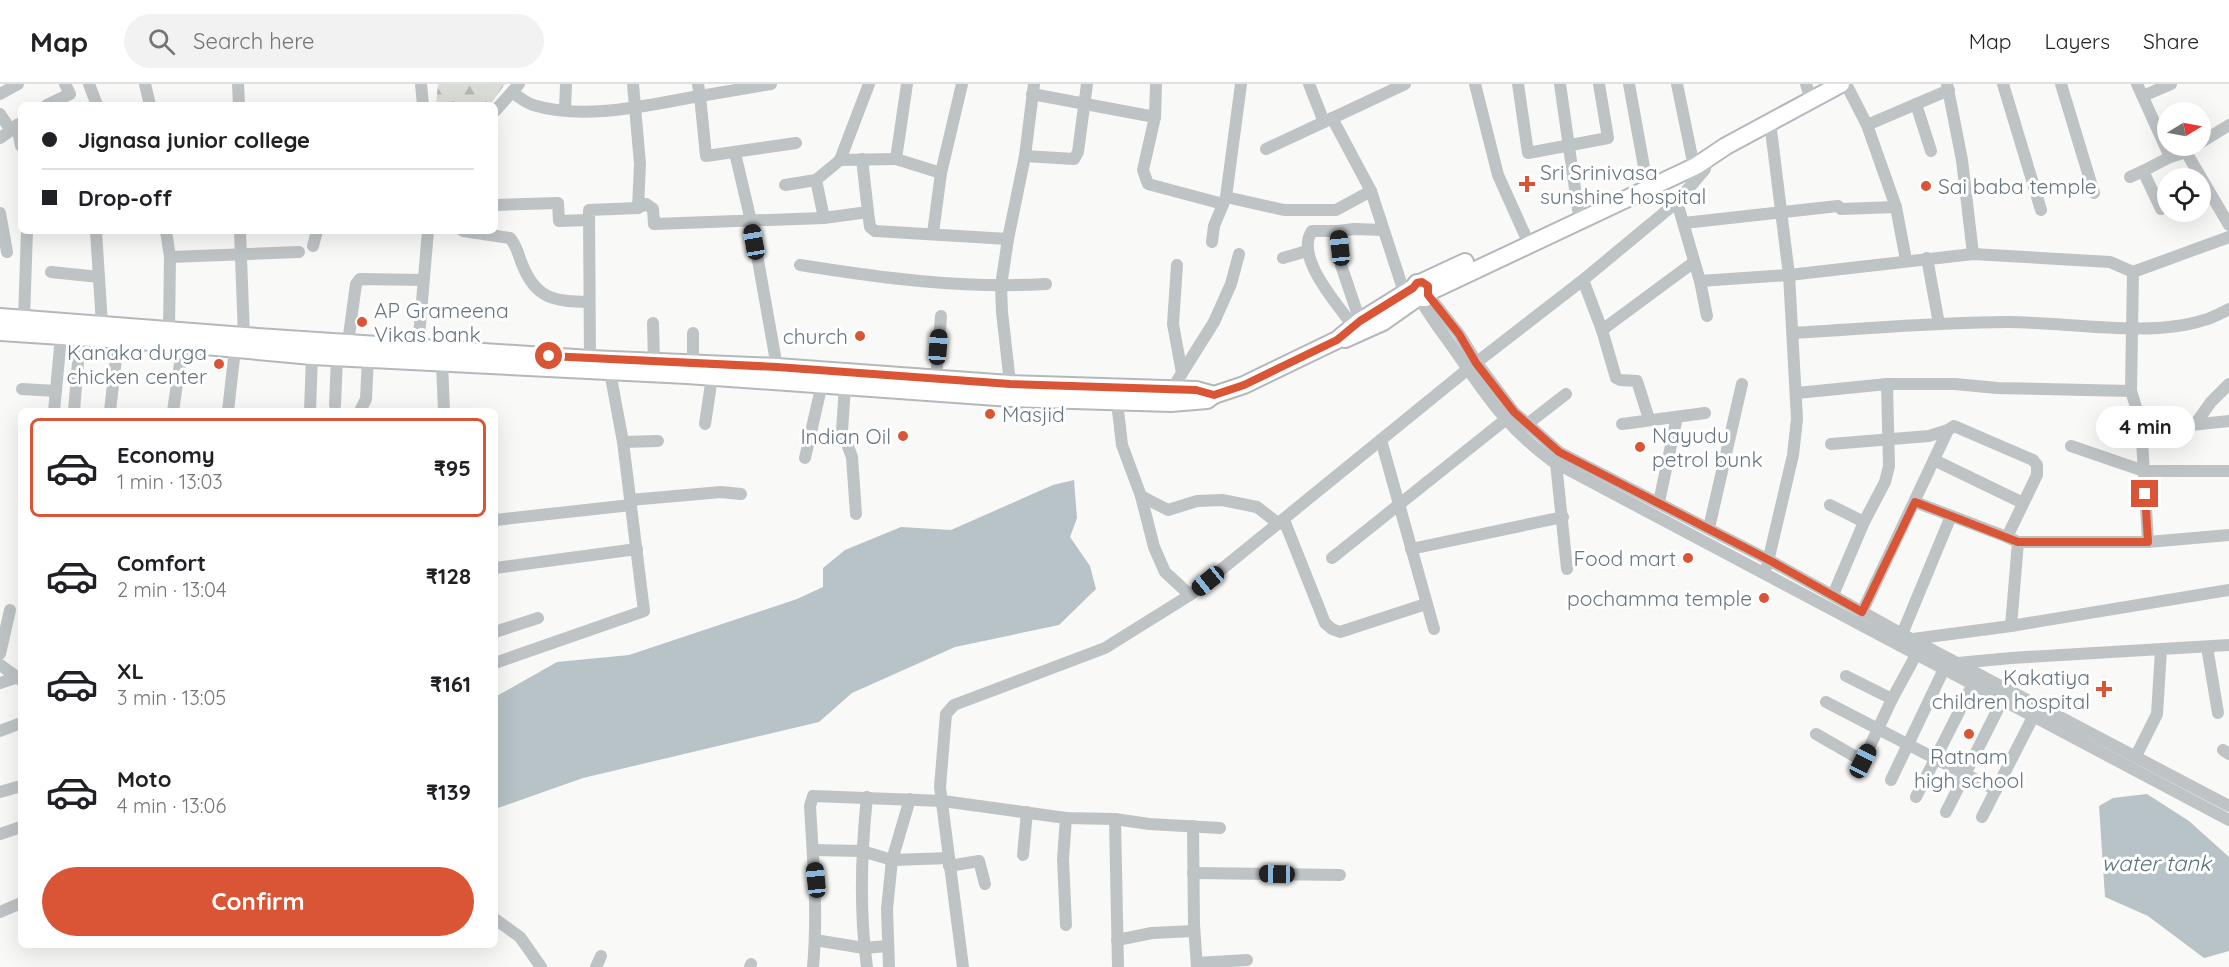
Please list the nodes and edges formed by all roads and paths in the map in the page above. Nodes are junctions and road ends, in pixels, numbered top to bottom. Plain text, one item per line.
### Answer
1 (18, 84) edge
2 (88, 84) edge
3 (145, 84) edge
4 (238, 84) edge
5 (421, 84) edge
6 (566, 84) edge
7 (633, 84) edge
8 (771, 84) edge
9 (868, 84) edge
10 (906, 84) edge
11 (962, 84) edge
12 (1087, 84) edge
13 (1156, 84) edge
14 (1240, 84) edge
15 (1309, 84) edge
16 (1405, 84) edge
17 (1475, 84) edge
18 (1518, 84) edge
19 (1560, 84) edge
20 (1599, 84) edge
21 (1629, 84) edge
22 (1677, 84) edge
23 (1806, 84) edge
24 (1841, 84) edge
25 (1846, 84) edge
26 (2003, 84) edge
27 (2061, 84) edge
28 (2137, 84) edge
29 (2171, 84) edge
30 (1948, 87) edge
31 (516, 88) edge
32 (67, 89) edge
33 (1033, 89) edge
34 (699, 90) edge
35 (0, 94) edge
36 (2143, 96) junction
37 (1811, 100) junction
38 (51, 102) edge
39 (96, 102) edge
40 (149, 102) edge
41 (239, 102) edge
42 (423, 102) edge
43 (1084, 104) junction
44 (1916, 104) junction
45 (636, 107) junction
46 (498, 108) edge
47 (565, 110) junction
48 (0, 114) edge
49 (1155, 117) junction
50 (1328, 120) junction
51 (1770, 122) junction
52 (1867, 125) junction
53 (2229, 125) edge
54 (16, 126) edge
55 (2211, 136) edge
56 (0, 138) edge
57 (796, 143) dead end
58 (1569, 146) junction
59 (1266, 149) dead end
60 (1931, 151) dead end
61 (735, 153) junction
62 (1701, 155) junction
63 (1025, 156) junction
64 (2194, 156) edge
65 (2170, 157) joint
66 (862, 159) junction
67 (896, 159) junction
68 (840, 160) junction
69 (2143, 171) junction
70 (941, 173) junction
71 (2130, 177) dead end
72 (1646, 178) junction
73 (816, 180) junction
74 (785, 184) dead end
75 (1371, 191) junction
76 (2094, 193) dead end
77 (2157, 200) edge
78 (1225, 201) junction
79 (1677, 202) junction
80 (498, 205) edge
81 (1896, 207) junction
82 (638, 208) junction
83 (1336, 210) junction
84 (1578, 210) junction
85 (2041, 210) dead end
86 (1781, 212) junction
87 (0, 213) edge
88 (868, 213) junction
89 (824, 218) junction
90 (589, 220) junction
91 (751, 221) junction
92 (1684, 223) junction
93 (2229, 225) edge
94 (1342, 230) junction
95 (1383, 231) junction
96 (933, 233) junction
97 (27, 234) edge
98 (96, 234) edge
99 (166, 234) edge
100 (240, 234) edge
101 (316, 234) edge
102 (428, 234) edge
103 (483, 234) edge
104 (1525, 235) junction
105 (2229, 237) edge
106 (1008, 239) junction
107 (1212, 242) dead end
108 (313, 246) dead end
109 (1307, 251) junction
110 (3, 252) edge
111 (298, 252) dead end
112 (241, 253) junction
113 (26, 254) junction
114 (1239, 254) dead end
115 (1973, 254) junction
116 (170, 257) junction
117 (1283, 258) dead end
118 (1927, 258) junction
119 (1906, 260) junction
120 (1694, 262) junction
121 (800, 265) dead end
122 (1177, 265) dead end
123 (51, 272) dead end
124 (2133, 272) junction
125 (1789, 275) junction
126 (99, 277) junction
127 (423, 280) junction
128 (1584, 280) junction
129 (1700, 281) junction
130 (1046, 284) dead end
131 (1001, 286) junction
132 (1419, 292) junction
133 (589, 302) junction
134 (2229, 309) edge
135 (941, 316) dead end
136 (1707, 316) dead end
137 (0, 317) edge
138 (24, 319) junction
139 (653, 323) dead end
140 (1356, 323) junction
141 (1939, 324) junction
142 (102, 325) junction
143 (2131, 328) junction
144 (169, 330) junction
145 (1602, 330) junction
146 (0, 332) edge
147 (693, 333) dead end
148 (1793, 333) junction
149 (60, 338) junction
150 (80, 338) junction
151 (1337, 340) junction
152 (118, 341) junction
153 (239, 343) junction
154 (183, 344) junction
155 (418, 348) junction
156 (344, 352) junction
157 (312, 356) junction
158 (368, 358) junction
159 (590, 359) junction
160 (508, 360) junction
161 (654, 361) junction
162 (442, 362) junction
163 (693, 363) junction
164 (1472, 366) junction
165 (777, 367) junction
166 (610, 372) junction
167 (1182, 373) junction
168 (712, 377) junction
169 (936, 380) junction
170 (822, 384) junction
171 (1742, 384) dead end
172 (1887, 384) junction
173 (2229, 384) edge
174 (845, 386) junction
175 (22, 389) dead end
176 (1172, 389) junction
177 (56, 390) junction
178 (1011, 391) junction
179 (2131, 391) junction
180 (1797, 393) junction
181 (1566, 394) dead end
182 (1214, 395) junction
183 (1117, 402) junction
184 (335, 405) dead end
185 (54, 408) edge
186 (74, 408) edge
187 (110, 408) edge
188 (173, 408) edge
189 (228, 408) edge
190 (310, 408) edge
191 (362, 408) edge
192 (444, 408) edge
193 (1705, 413) dead end
194 (1677, 417) junction
195 (1649, 419) junction
196 (1505, 420) junction
197 (2229, 421) edge
198 (2141, 423) junction
199 (2196, 423) junction
200 (705, 424) dead end
201 (1622, 424) dead end
202 (1526, 425) junction
203 (1948, 430) junction
204 (1888, 438) junction
205 (1381, 440) junction
206 (658, 441) dead end
207 (623, 442) junction
208 (1831, 444) dead end
209 (2071, 446) dead end
210 (805, 458) dead end
211 (1934, 460) junction
212 (1556, 463) junction
213 (2144, 471) junction
214 (2229, 471) edge
215 (741, 494) dead end
216 (1141, 496) junction
217 (630, 501) junction
218 (1659, 502) junction
219 (1915, 502) junction
220 (1400, 503) junction
221 (2023, 503) junction
222 (1830, 505) dead end
223 (856, 514) dead end
224 (1951, 516) junction
225 (1563, 517) junction
226 (498, 519) edge
227 (1281, 522) junction
228 (1864, 522) junction
229 (1708, 528) junction
230 (2229, 535) edge
231 (2012, 539) junction
232 (2148, 542) junction
233 (637, 549) junction
234 (1411, 549) junction
235 (1332, 558) dead end
236 (1769, 560) junction
237 (498, 568) edge
238 (1567, 569) dead end
239 (1764, 573) junction
240 (2229, 590) edge
241 (1190, 595) junction
242 (1833, 595) junction
243 (1426, 604) junction
244 (10, 610) dead end
245 (1862, 612) junction
246 (538, 618) dead end
247 (2011, 626) junction
248 (1434, 629) dead end
249 (498, 631) edge
250 (1904, 639) junction
251 (2229, 645) edge
252 (2207, 647) junction
253 (2161, 650) junction
254 (0, 654) edge
255 (1916, 655) junction
256 (498, 662) edge
257 (1958, 663) junction
258 (0, 665) edge
259 (1944, 669) junction
260 (1846, 676) dead end
261 (18, 677) edge
262 (18, 678) edge
263 (1975, 680) junction
264 (0, 683) edge
265 (1892, 699) junction
266 (2002, 701) junction
267 (1826, 702) dead end
268 (2218, 713) dead end
269 (2033, 717) junction
270 (18, 724) edge
271 (1879, 730) junction
272 (0, 731) edge
273 (1816, 734) dead end
274 (1907, 743) junction
275 (2136, 756) junction
276 (1936, 759) junction
277 (1965, 775) junction
278 (1891, 780) dead end
279 (18, 787) edge
280 (1996, 790) junction
281 (0, 792) edge
282 (1916, 796) dead end
283 (867, 797) junction
284 (910, 799) junction
285 (943, 801) junction
286 (2229, 806) edge
287 (1028, 812) junction
288 (1946, 812) dead end
289 (1982, 817) dead end
290 (1066, 818) junction
291 (1115, 819) junction
292 (2229, 820) edge
293 (1193, 826) junction
294 (18, 828) edge
295 (1220, 828) dead end
296 (0, 834) edge
297 (813, 850) junction
298 (862, 851) junction
299 (1023, 855) dead end
300 (892, 860) junction
301 (949, 862) junction
302 (1193, 873) junction
303 (1340, 875) dead end
304 (985, 884) dead end
305 (18, 904) edge
306 (0, 912) edge
307 (498, 921) edge
308 (1066, 925) dead end
309 (1194, 931) junction
310 (816, 940) junction
311 (1117, 940) junction
312 (888, 946) junction
313 (864, 948) junction
314 (1247, 960) dead end
315 (1197, 965) edge
316 (541, 967) edge
317 (813, 967) edge
318 (867, 967) edge
319 (889, 967) edge
320 (963, 967) edge
321 (1118, 967) edge

1 - 35 street
2 - 32 street
2 - 39 street
3 - 40 street
4 - 41 street
5 - 42 street
6 - 47 street
7 - 45 street
8 - 34 street
9 - 68 street
10 - 67 street
11 - 70 street
12 - 43 street
13 - 49 street
14 - 78 street
15 - 50 street
16 - 50 street
17 - 104 street
18 - 58 street
19 - 58 street
20 - 58 street
21 - 72 street
22 - 62 street
23 - 37 street
24 - 37 highway
25 - 52 street
26 - 85 street
27 - 76 street
28 - 36 street
29 - 36 street
30 - 44 street
30 - 115 street
31 - 46 street
31 - 47 street
32 - 38 street
33 - 43 street
33 - 63 street
34 - 45 street
34 - 61 street
36 - 65 street
37 - 51 highway
43 - 49 street
43 - 63 street
44 - 52 street
44 - 60 street
45 - 47 street
45 - 82 street
48 - 54 street
49 - 78 street
50 - 59 street
50 - 75 street
51 - 62 highway
51 - 86 street
52 - 81 street
53 - 55 street
54 - 56 street
57 - 61 street
58 - 84 street
61 - 91 street
62 - 72 highway
62 - 79 street
62 - 132 highway
63 - 106 street
64 - 93 street
65 - 69 street
66 - 67 street
66 - 68 street
66 - 88 street
67 - 70 street
68 - 73 street
69 - 71 street
69 - 77 street
70 - 96 street
72 - 84 highway
73 - 74 street
73 - 89 street
75 - 83 street
75 - 95 street
78 - 83 street
78 - 107 street
79 - 92 street
79 - 128 street
80 - 90 street
81 - 86 street
81 - 119 street
82 - 90 street
82 - 91 street
83 - 94 street
84 - 104 highway
86 - 92 street
86 - 125 street
87 - 110 street
88 - 89 street
88 - 96 street
89 - 91 street
90 - 133 street
91 - 165 street
92 - 120 street
94 - 95 street
94 - 109 street
94 - 140 street
95 - 132 street
96 - 106 street
97 - 113 street
98 - 126 street
99 - 116 street
100 - 112 street
101 - 108 street
102 - 127 street
103 - 133 street
104 - 132 highway
105 - 124 street
106 - 131 street
109 - 117 street
109 - 140 street
110 - 113 street
111 - 112 street
112 - 116 street
112 - 153 street
113 - 138 street
114 - 167 street
115 - 118 street
115 - 124 street
116 - 144 street
118 - 119 street
118 - 141 street
119 - 125 street
120 - 129 street
120 - 145 street
121 - 131 street
122 - 167 street
123 - 126 street
124 - 143 street
125 - 129 street
125 - 148 street
126 - 142 street
127 - 155 street
127 - 156 street
128 - 145 street
128 - 164 street
129 - 136 street
130 - 131 street
131 - 178 street
132 - 140 highway
132 - 151 highway
132 - 164 street
133 - 159 street
134 - 143 street
135 - 169 street
137 - 138 highway
138 - 142 highway
139 - 161 street
140 - 151 highway
141 - 143 street
141 - 148 street
142 - 144 highway
143 - 179 street
144 - 153 highway
145 - 195 street
146 - 149 highway
147 - 163 street
148 - 180 street
149 - 150 highway
149 - 177 street
150 - 152 highway
150 - 186 street
151 - 182 highway
152 - 154 highway
152 - 187 street
153 - 154 highway
153 - 156 highway
153 - 157 highway
153 - 189 street
154 - 188 street
155 - 156 highway
155 - 160 highway
156 - 157 highway
156 - 158 highway
156 - 184 street
157 - 190 street
158 - 162 highway
158 - 191 street
159 - 160 highway
159 - 161 highway
160 - 162 highway
160 - 166 highway
161 - 163 highway
162 - 192 street
163 - 165 highway
164 - 196 street
164 - 202 street
164 - 205 street
165 - 169 highway
166 - 168 highway
166 - 207 street
167 - 176 street
168 - 170 highway
168 - 200 street
169 - 178 highway
170 - 174 highway
170 - 210 street
171 - 229 street
172 - 179 street
172 - 180 street
172 - 204 street
173 - 199 street
174 - 178 highway
174 - 223 street
175 - 177 street
176 - 178 highway
176 - 182 highway
177 - 185 street
178 - 183 highway
179 - 198 street
180 - 236 street
181 - 202 street
182 - 183 highway
183 - 216 street
193 - 194 street
194 - 195 street
194 - 218 street
195 - 201 street
196 - 212 street
196 - 220 street
197 - 199 street
198 - 199 street
198 - 213 street
202 - 218 street
203 - 204 street
203 - 211 street
203 - 221 street
204 - 208 street
204 - 228 street
205 - 220 street
205 - 227 street
206 - 207 street
207 - 217 street
209 - 213 street
211 - 219 street
211 - 221 street
212 - 225 street
212 - 239 street
213 - 214 street
213 - 232 street
215 - 217 street
216 - 227 street
216 - 241 street
217 - 226 street
217 - 233 street
218 - 229 street
219 - 224 street
219 - 245 street
220 - 234 street
220 - 235 street
221 - 231 street
222 - 228 street
224 - 231 street
224 - 250 street
225 - 234 street
225 - 238 street
227 - 241 street
227 - 243 street
228 - 242 street
229 - 236 street
230 - 232 street
231 - 232 street
231 - 247 street
233 - 237 street
233 - 256 street
234 - 243 street
236 - 239 street
236 - 242 street
239 - 250 street
240 - 247 street
241 - 285 street
242 - 245 street
243 - 248 street
244 - 254 street
245 - 250 street
246 - 249 street
247 - 250 street
250 - 255 street
250 - 257 street
251 - 252 street
252 - 253 street
252 - 268 street
253 - 257 street
253 - 275 street
255 - 259 street
255 - 265 street
257 - 263 street
258 - 261 street
259 - 263 street
259 - 274 street
260 - 265 street
262 - 264 street
263 - 266 street
263 - 275 street
263 - 276 street
265 - 271 street
266 - 269 street
266 - 277 street
267 - 271 street
269 - 280 street
269 - 292 street
270 - 272 street
271 - 273 street
271 - 274 street
274 - 276 street
274 - 278 street
275 - 286 street
276 - 277 street
276 - 282 street
277 - 280 street
277 - 288 street
279 - 281 street
280 - 289 street
283 - 284 street
283 - 297 street
283 - 298 street
284 - 285 street
284 - 300 street
285 - 287 street
285 - 301 street
287 - 290 street
287 - 299 street
290 - 291 street
290 - 308 street
291 - 293 street
291 - 311 street
293 - 295 street
293 - 302 street
294 - 296 street
297 - 298 street
297 - 310 street
298 - 300 street
298 - 313 street
300 - 301 street
300 - 312 street
301 - 304 street
301 - 320 street
302 - 303 street
302 - 309 street
305 - 306 street
307 - 316 street
309 - 311 street
309 - 315 street
310 - 313 street
310 - 317 street
311 - 321 street
312 - 313 street
312 - 319 street
313 - 318 street
314 - 315 street

